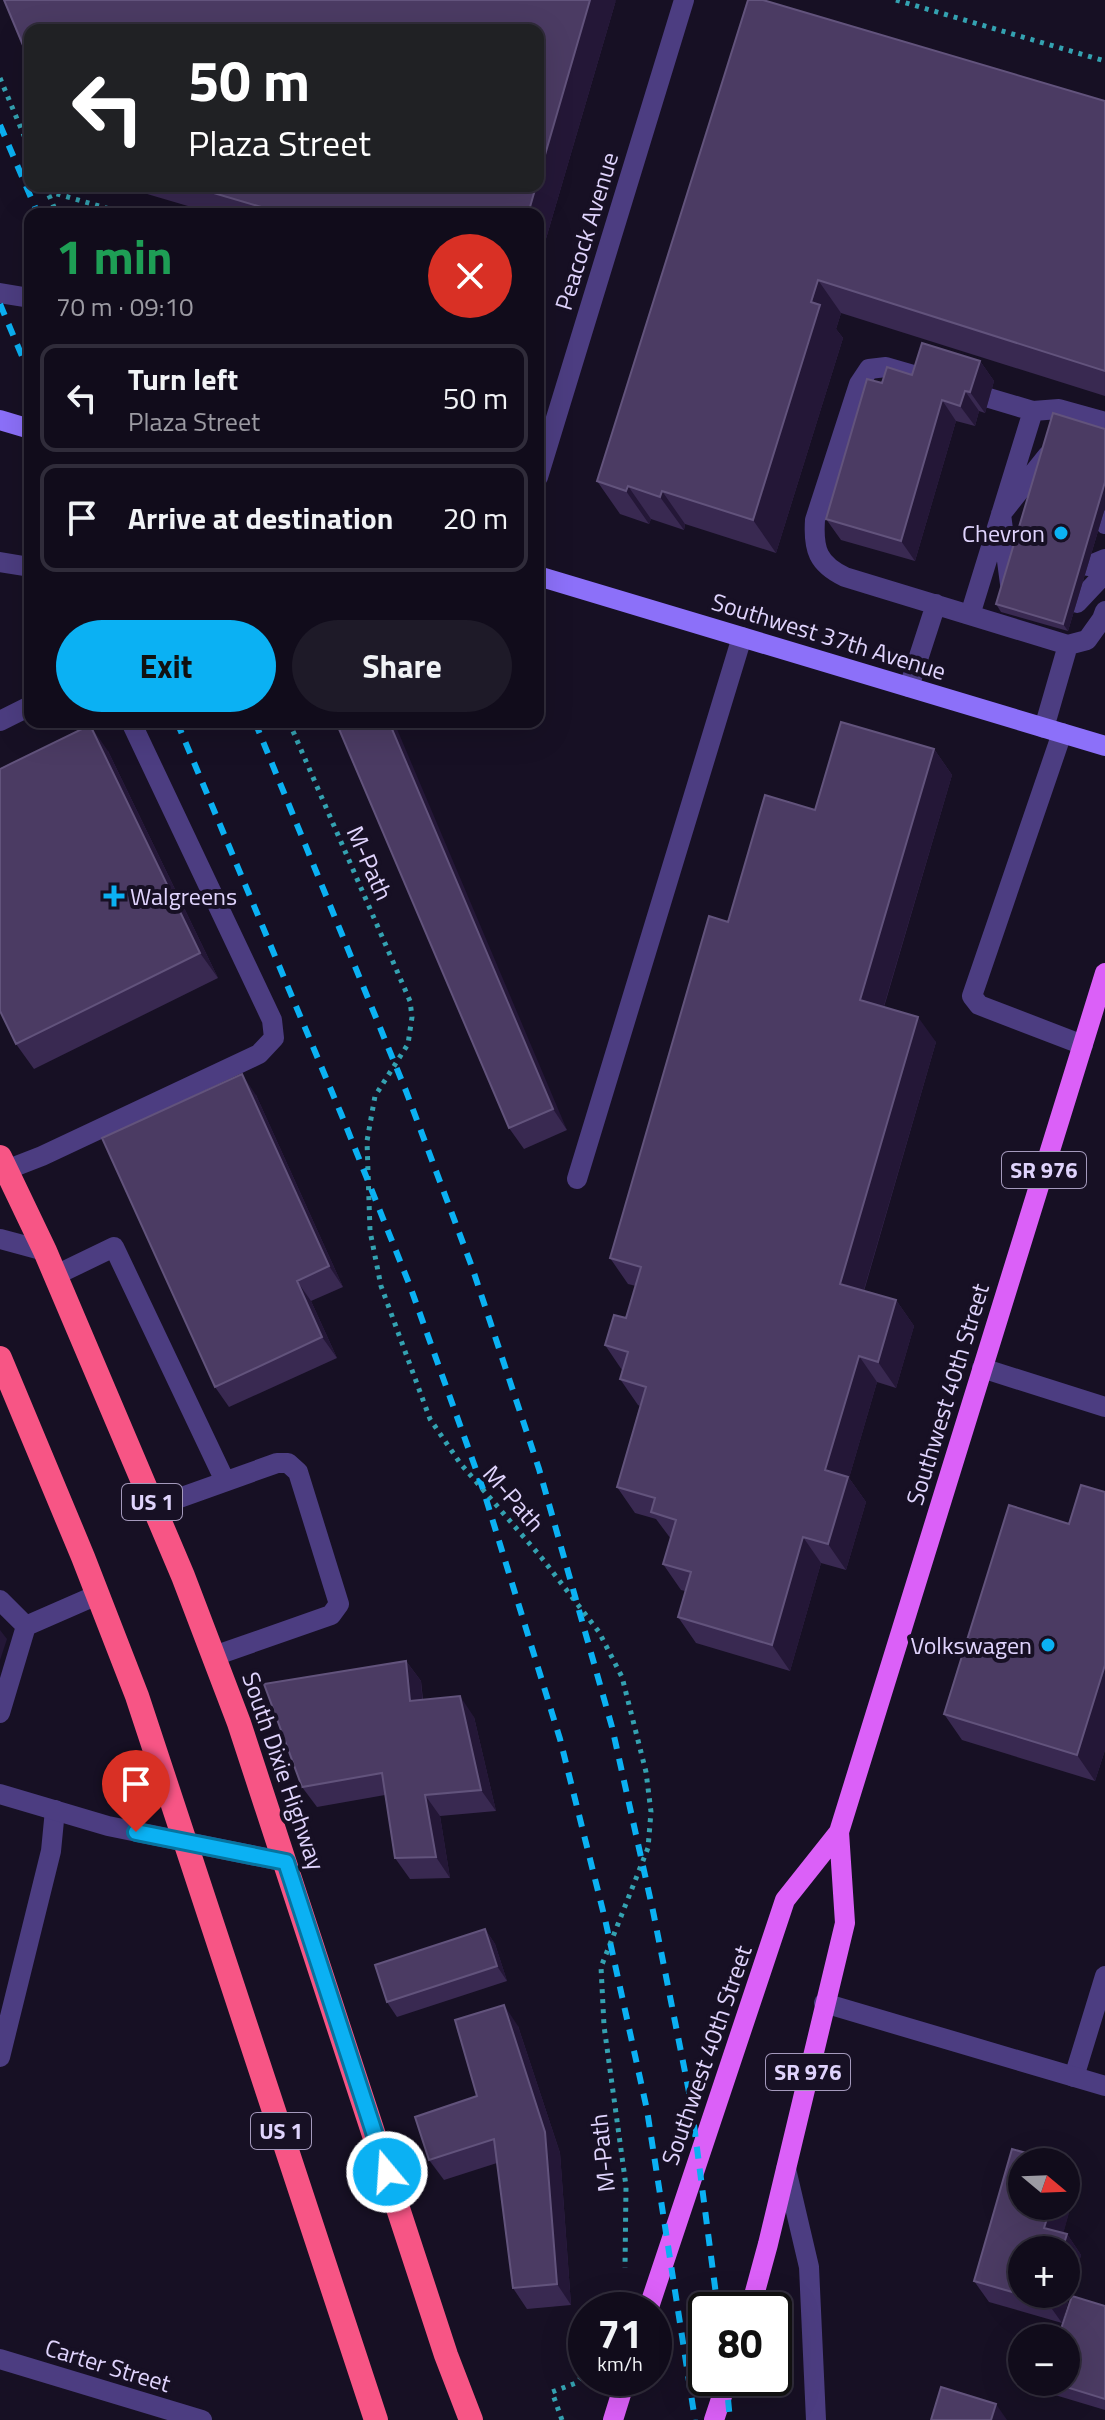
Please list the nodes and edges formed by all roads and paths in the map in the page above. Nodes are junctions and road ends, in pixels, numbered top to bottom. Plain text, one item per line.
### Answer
1 (684, 0) edge
2 (896, 0) edge
3 (1105, 61) edge
4 (0, 78) edge
5 (24, 136) edge
6 (58, 192) edge
7 (108, 208) edge
8 (0, 293) edge
9 (24, 297) edge
10 (931, 380) edge
11 (989, 398) dead end
12 (1033, 411) junction
13 (0, 420) edge
14 (1105, 422) edge
15 (24, 427) edge
16 (1048, 455) edge
17 (544, 457) edge
18 (1034, 501) edge
19 (1001, 514) junction
20 (1021, 547) edge
21 (0, 562) edge
22 (24, 566) edge
23 (1099, 566) edge
24 (544, 578) edge
25 (1010, 584) edge
26 (1077, 603) dead end
27 (936, 604) junction
28 (1105, 611) edge
29 (970, 615) junction
30 (742, 637) junction
31 (1068, 645) junction
32 (909, 687) junction
33 (24, 709) edge
34 (0, 721) edge
35 (134, 728) edge
36 (292, 728) edge
37 (1053, 730) junction
38 (1105, 746) edge
39 (1105, 973) edge
40 (1083, 1045) junction
41 (3, 1164) edge
42 (577, 1179) dead end
43 (0, 1239) edge
44 (45, 1251) junction
45 (56, 1275) junction
46 (0, 1358) edge
47 (982, 1368) junction
48 (6, 1388) edge
49 (1105, 1407) edge
50 (225, 1481) junction
51 (154, 1507) junction
52 (97, 1595) junction
53 (0, 1600) edge
54 (26, 1626) junction
55 (214, 1656) junction
56 (0, 1713) edge
57 (0, 1794) edge
58 (55, 1810) junction
59 (839, 1832) junction
60 (186, 1842) junction
61 (286, 1862) junction
62 (1105, 1976) edge
63 (824, 2003) junction
64 (0, 2057) edge
65 (1074, 2077) junction
66 (1105, 2086) edge
67 (786, 2169) junction
68 (620, 2282) dead end
69 (654, 2292) edge
70 (755, 2292) edge
71 (0, 2359) edge
72 (568, 2386) edge
73 (620, 2396) edge
74 (722, 2396) edge
75 (202, 2420) edge
76 (376, 2420) edge
77 (471, 2420) edge
78 (562, 2420) edge
79 (613, 2420) edge
80 (714, 2420) edge
81 (816, 2420) edge

1 - 17 street, Peacock Avenue
2 - 3 path
4 - 5 path
6 - 7 path
8 - 9 street
10 - 27 street
11 - 12 street
12 - 14 street
12 - 19 street
13 - 15 main road
16 - 19 street
18 - 19 street
19 - 20 street
19 - 25 street
19 - 29 street
21 - 22 street
23 - 26 street
24 - 30 main road, Southwest 37th Avenue
27 - 29 street
27 - 32 street
28 - 31 street
29 - 31 street
30 - 32 main road, Southwest 37th Avenue
30 - 42 street
31 - 37 street
32 - 37 main road, Southwest 37th Avenue
33 - 34 street
35 - 41 street
36 - 68 path, M-Path
37 - 38 main road, Southwest 37th Avenue
37 - 40 street
39 - 40 main road, Southwest 40th Street / SR 976
40 - 47 main road, Southwest 40th Street / SR 976
41 - 44 highway, South Dixie Highway / US 1
43 - 44 street
44 - 45 highway, South Dixie Highway / US 1
45 - 50 street
45 - 51 highway, South Dixie Highway / US 1
46 - 48 highway, US 1
47 - 49 street
47 - 59 main road, Southwest 40th Street / SR 976
48 - 52 highway, US 1
50 - 51 street
50 - 55 street
51 - 55 highway, South Dixie Highway / US 1
52 - 54 street
52 - 60 highway, US 1
53 - 54 street
54 - 56 street
55 - 61 highway, South Dixie Highway / US 1
57 - 58 street
58 - 60 street
58 - 64 street
59 - 63 main road, Southwest 40th Street / SR 976
59 - 69 main road, Southwest 40th Street / SR 976
60 - 61 street
60 - 76 highway, US 1
61 - 77 highway, South Dixie Highway / US 1
62 - 65 street
63 - 65 street
63 - 67 main road, Southwest 40th Street / SR 976
65 - 66 street
67 - 70 main road, Southwest 40th Street / SR 976
67 - 81 street
71 - 75 street, Carter Street
72 - 78 path
73 - 79 main road
74 - 80 main road

